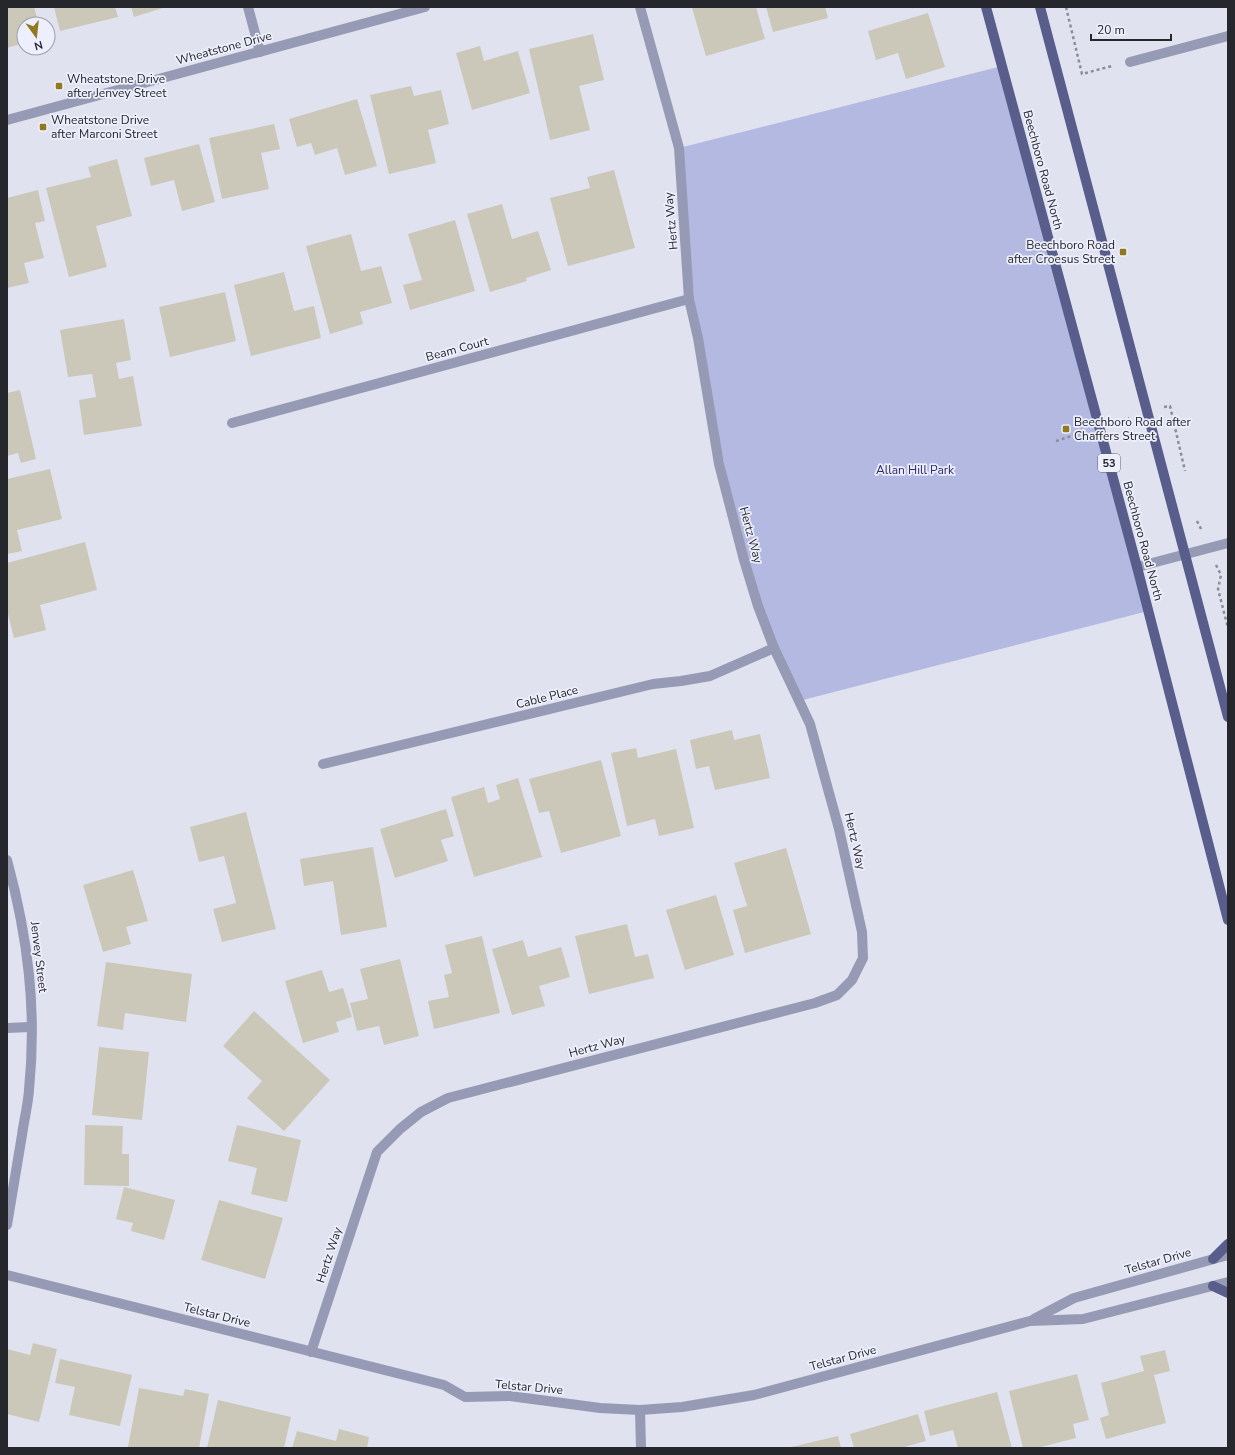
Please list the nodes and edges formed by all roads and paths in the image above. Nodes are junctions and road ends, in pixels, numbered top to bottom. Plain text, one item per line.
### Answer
1 (248, 7) edge
2 (425, 7) edge
3 (640, 7) edge
4 (986, 7) edge
5 (1040, 7) edge
6 (1066, 7) edge
7 (1228, 36) edge
8 (260, 52) junction
9 (1130, 62) joint
10 (7, 120) edge
11 (688, 299) junction
12 (1170, 406) dead end
13 (232, 423) dead end
14 (1186, 475) dead end
15 (1197, 520) dead end
16 (1228, 543) edge
17 (1209, 548) junction
18 (1184, 554) junction
19 (1137, 567) junction
20 (1228, 628) edge
21 (774, 648) junction
22 (1228, 717) edge
23 (323, 764) dead end
24 (7, 860) edge
25 (1228, 920) edge
26 (31, 1027) junction
27 (7, 1028) edge
28 (7, 1225) edge
29 (1228, 1244) edge
30 (1228, 1255) edge
31 (1213, 1259) junction
32 (7, 1275) edge
33 (1228, 1282) edge
34 (1213, 1286) junction
35 (1228, 1294) edge
36 (1030, 1321) junction
37 (311, 1352) junction
38 (640, 1410) junction
39 (641, 1448) edge

1 - 8 street
2 - 8 street, Wheatstone Drive
3 - 11 street, Hertz Way
4 - 19 main road, Beechboro Road North / 53
5 - 18 main road
6 - 9 path
7 - 9 street
8 - 10 street, Wheatstone Drive
11 - 13 street, Beam Court
11 - 21 street, Hertz Way
12 - 14 path
15 - 17 path
16 - 17 street
17 - 18 street
17 - 20 path
18 - 19 street
18 - 22 main road
19 - 25 main road, Beechboro Road North / 53
21 - 23 street, Cable Place
21 - 37 street, Hertz Way
24 - 26 street, Jenvey Street
26 - 27 street
26 - 28 street, Jenvey Street
29 - 31 main road
30 - 31 street, Telstar Drive
31 - 36 street, Telstar Drive
32 - 37 street, Telstar Drive
33 - 34 street, Telstar Drive
34 - 35 main road
34 - 36 street, Telstar Drive
36 - 38 street, Telstar Drive
37 - 38 street, Telstar Drive
38 - 39 street

